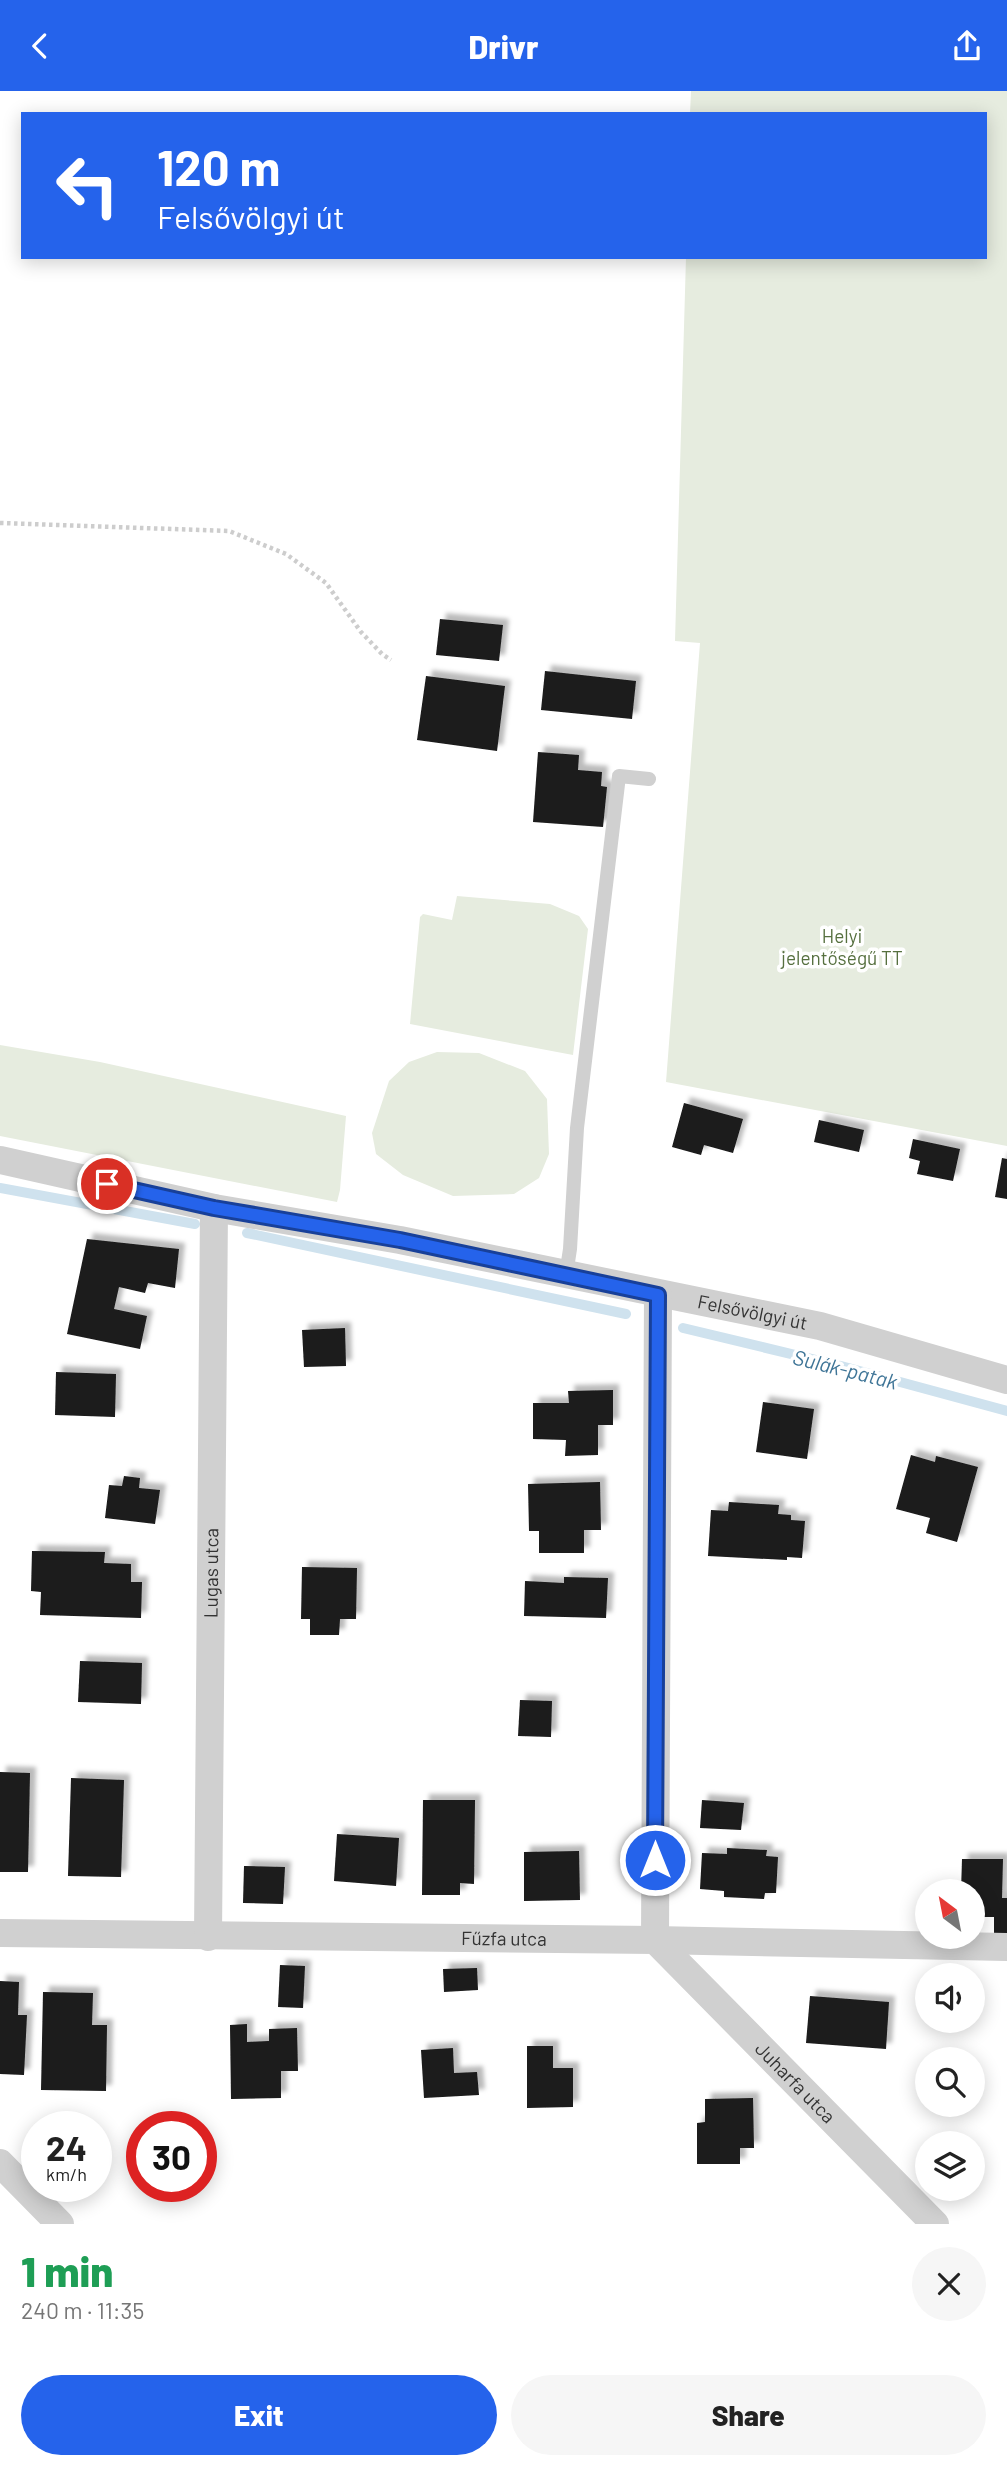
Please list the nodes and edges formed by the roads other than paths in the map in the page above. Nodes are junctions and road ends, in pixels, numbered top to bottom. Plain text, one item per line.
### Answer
1 (649, 779) dead end
2 (0, 1160) edge
3 (214, 1208) junction
4 (566, 1275) junction
5 (658, 1295) junction
6 (1007, 1380) edge
7 (0, 1933) edge
8 (208, 1937) junction
9 (655, 1940) junction
10 (1007, 1947) edge
11 (0, 2163) edge
12 (60, 2224) edge
13 (935, 2224) edge

1 - 4 lane
2 - 3 street, Felsővölgyi út
3 - 4 street, Felsővölgyi út
3 - 8 street, Lugas utca
4 - 5 street, Felsővölgyi út
5 - 6 street, Felsővölgyi út
5 - 9 street
7 - 8 street, Fűzfa utca
8 - 9 street, Fűzfa utca
9 - 10 street, Fűzfa utca
9 - 13 street, Juharfa utca
11 - 12 street

